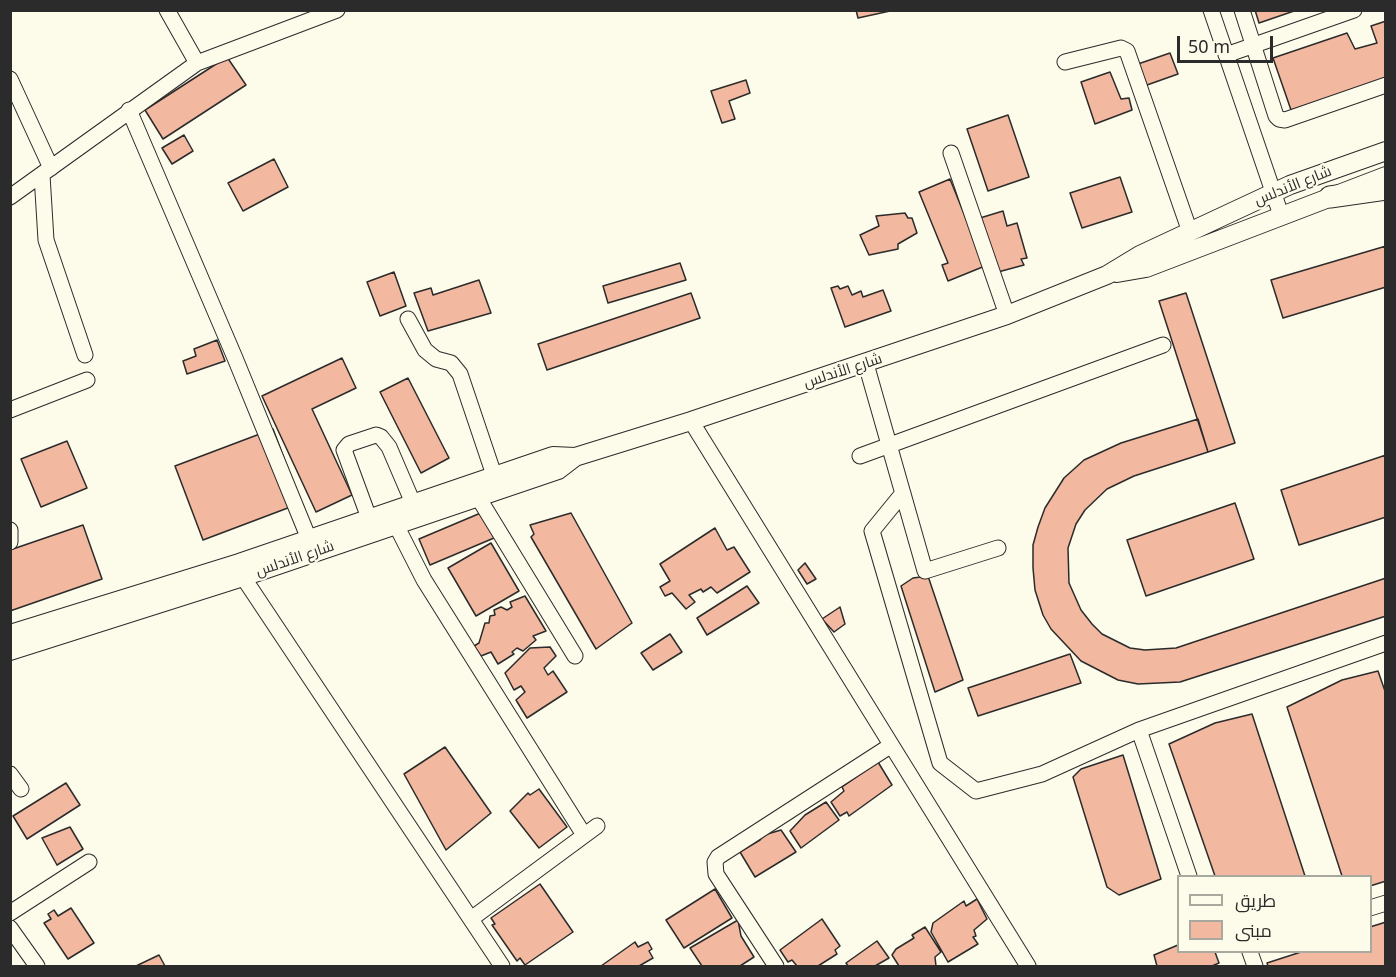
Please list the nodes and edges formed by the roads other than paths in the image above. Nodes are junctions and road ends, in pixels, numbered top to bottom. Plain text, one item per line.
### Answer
1 (167, 10) edge
2 (337, 10) edge
3 (1211, 10) edge
4 (1242, 10) edge
5 (1354, 10) edge
6 (1254, 45) junction
7 (1226, 55) junction
8 (1065, 62) dead end
9 (197, 63) junction
10 (10, 79) edge
11 (1386, 85) edge
12 (129, 110) junction
13 (1386, 151) edge
14 (951, 153) dead end
15 (47, 172) junction
16 (1386, 176) edge
17 (1386, 189) edge
18 (1272, 193) junction
19 (10, 197) edge
20 (1330, 197) junction
21 (1281, 215) junction
22 (1190, 232) junction
23 (1107, 275) junction
24 (1007, 315) junction
25 (408, 319) dead end
26 (1163, 345) dead end
27 (85, 356) dead end
28 (866, 364) junction
29 (87, 380) dead end
30 (10, 410) edge
31 (691, 421) junction
32 (888, 445) junction
33 (860, 456) dead end
34 (575, 457) junction
35 (494, 475) junction
36 (903, 493) junction
37 (478, 496) junction
38 (413, 503) junction
39 (369, 518) junction
40 (396, 525) junction
41 (10, 531) edge
42 (309, 539) junction
43 (10, 542) edge
44 (998, 548) dead end
45 (243, 577) junction
46 (10, 634) edge
47 (1386, 643) edge
48 (10, 651) edge
49 (575, 656) dead end
50 (1139, 730) junction
51 (890, 746) junction
52 (10, 774) edge
53 (21, 789) dead end
54 (597, 826) dead end
55 (584, 835) junction
56 (89, 862) dead end
57 (1190, 875) edge
58 (10, 913) edge
59 (471, 920) junction
60 (11, 929) edge
61 (37, 966) edge
62 (502, 966) edge
63 (776, 966) edge
64 (1028, 966) edge

1 - 9 street
2 - 9 street
3 - 7 street
4 - 6 street
5 - 6 street
6 - 7 street
6 - 11 street
7 - 18 street
8 - 22 street
9 - 12 street
10 - 15 street
12 - 15 street
12 - 42 street
13 - 18 main road, شارع الأندلس
14 - 24 street
15 - 19 street
15 - 27 street
16 - 20 main road, شارع الأندلس
17 - 20 highway
18 - 21 street
18 - 22 main road, شارع الأندلس
20 - 21 main road, شارع الأندلس
21 - 23 main road, شارع الأندلس
22 - 23 main road, شارع الأندلس
23 - 24 main road, شارع الأندلس
24 - 28 main road, شارع الأندلس
25 - 35 street
26 - 32 street
28 - 31 main road, شارع الأندلس
28 - 32 street
29 - 30 street
31 - 34 main road, شارع الأندلس
31 - 51 street
32 - 33 street
32 - 36 street
34 - 35 main road, شارع الأندلس
34 - 37 main road, شارع الأندلس
35 - 38 main road, شارع الأندلس
36 - 44 street
36 - 50 street
37 - 40 main road, شارع الأندلس
37 - 49 street
38 - 39 main road, شارع الأندلس
38 - 39 street
39 - 42 main road, شارع الأندلس
40 - 45 main road, شارع الأندلس
40 - 55 street
41 - 43 street
42 - 46 main road, شارع الأندلس
45 - 48 main road, شارع الأندلس
45 - 59 street
47 - 50 street
50 - 57 street
51 - 63 street
51 - 64 street
52 - 53 street
54 - 55 street
55 - 59 street
56 - 58 street
59 - 62 street
60 - 61 street

